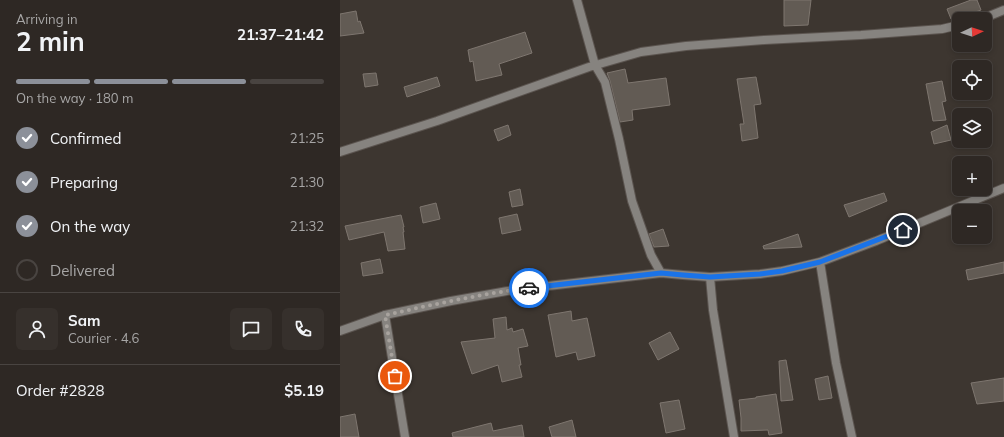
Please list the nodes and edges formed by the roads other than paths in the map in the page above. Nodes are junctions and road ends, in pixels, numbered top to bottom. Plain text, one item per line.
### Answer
1 (577, 0) edge
2 (1004, 10) edge
3 (992, 15) edge
4 (952, 27) edge
5 (595, 65) junction
6 (340, 152) edge
7 (1004, 188) edge
8 (820, 262) junction
9 (661, 273) junction
10 (710, 277) junction
11 (385, 315) junction
12 (340, 332) edge
13 (405, 437) edge
14 (734, 437) edge
15 (852, 437) edge

1 - 5 street
2 - 3 street
4 - 5 street
5 - 6 street
5 - 9 street
7 - 8 street
8 - 10 street
8 - 15 street
9 - 10 street
9 - 11 street
10 - 14 street
11 - 12 street
11 - 13 street

